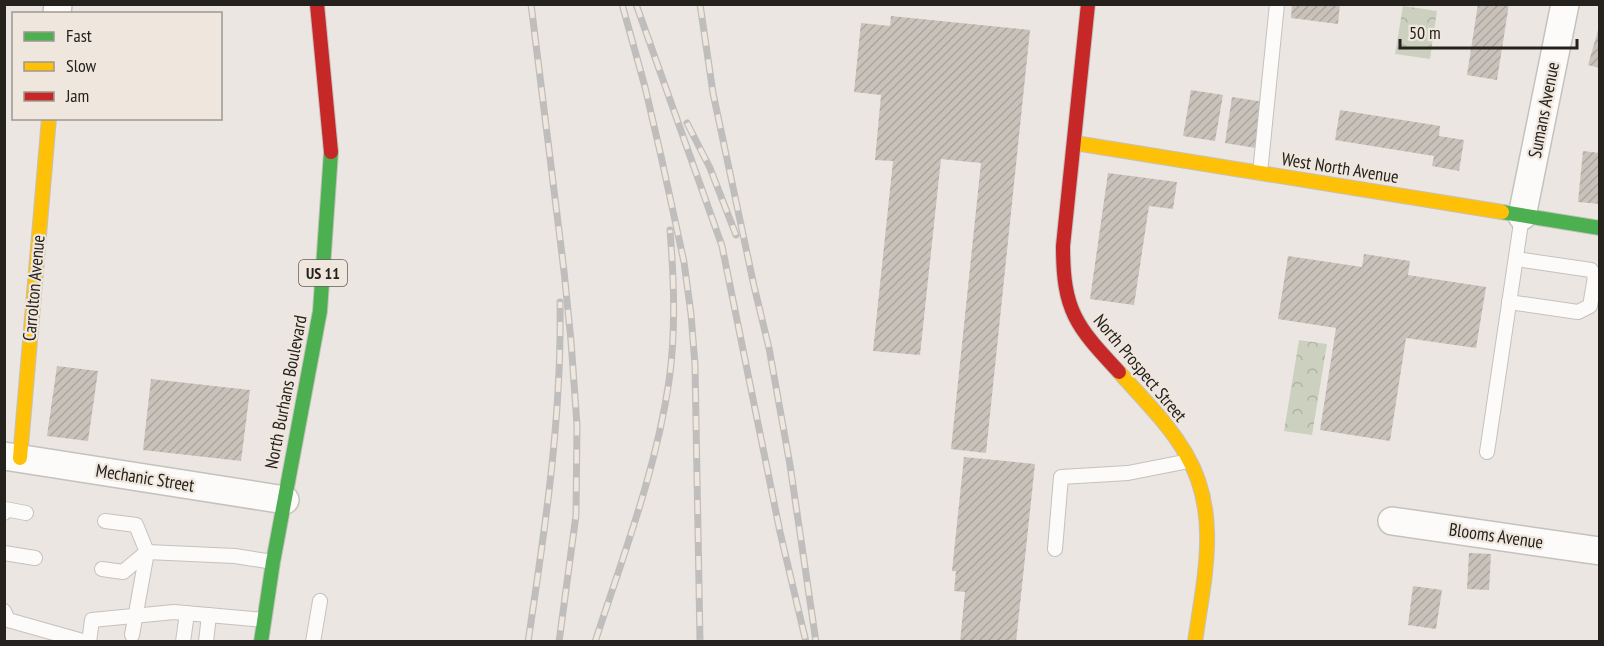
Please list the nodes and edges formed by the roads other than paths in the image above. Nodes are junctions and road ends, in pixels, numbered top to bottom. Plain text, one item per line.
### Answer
1 (317, 4) edge
2 (1088, 4) edge
3 (1277, 4) edge
4 (1565, 4) edge
5 (49, 120) edge
6 (1075, 143) junction
7 (1260, 173) junction
8 (1522, 216) junction
9 (1599, 228) edge
10 (1516, 259) junction
11 (1509, 302) junction
12 (1486, 452) dead end
13 (12, 457) edge
14 (1191, 460) junction
15 (285, 500) junction
16 (5, 511) edge
17 (26, 513) dead end
18 (105, 521) dead end
19 (1392, 521) dead end
20 (1055, 549) dead end
21 (1599, 551) edge
22 (147, 552) junction
23 (4, 553) edge
24 (35, 558) dead end
25 (273, 562) junction
26 (102, 569) dead end
27 (320, 601) dead end
28 (4, 611) edge
29 (187, 613) junction
30 (136, 615) junction
31 (209, 615) junction
32 (264, 620) junction
33 (132, 635) dead end
34 (87, 642) edge
35 (183, 642) edge
36 (206, 642) edge
37 (261, 642) edge
38 (313, 642) edge
39 (1195, 642) edge

1 - 15 main road, North Burhans Boulevard / US 11
2 - 6 main road, North Prospect Street
3 - 7 lane
4 - 8 street, Sumans Avenue
5 - 13 main road, Carrolton Avenue
6 - 7 main road, West North Avenue
6 - 14 main road, North Prospect Street
7 - 8 main road, West North Avenue
8 - 9 main road, West North Avenue
8 - 10 lane
10 - 11 lane
10 - 11 lane
11 - 12 lane
13 - 15 street, Mechanic Street
14 - 20 lane
14 - 39 main road, North Prospect Street
15 - 25 main road, North Burhans Boulevard / US 11
16 - 17 lane
18 - 22 lane
19 - 21 street, Blooms Avenue
22 - 25 lane
22 - 26 lane
22 - 30 lane
23 - 24 lane
25 - 32 main road, North Burhans Boulevard / US 11
27 - 38 lane
28 - 34 lane
29 - 30 lane
29 - 31 lane
29 - 35 lane
30 - 33 lane
30 - 34 lane
31 - 32 lane
31 - 36 lane
32 - 37 main road, North Burhans Boulevard / US 11

